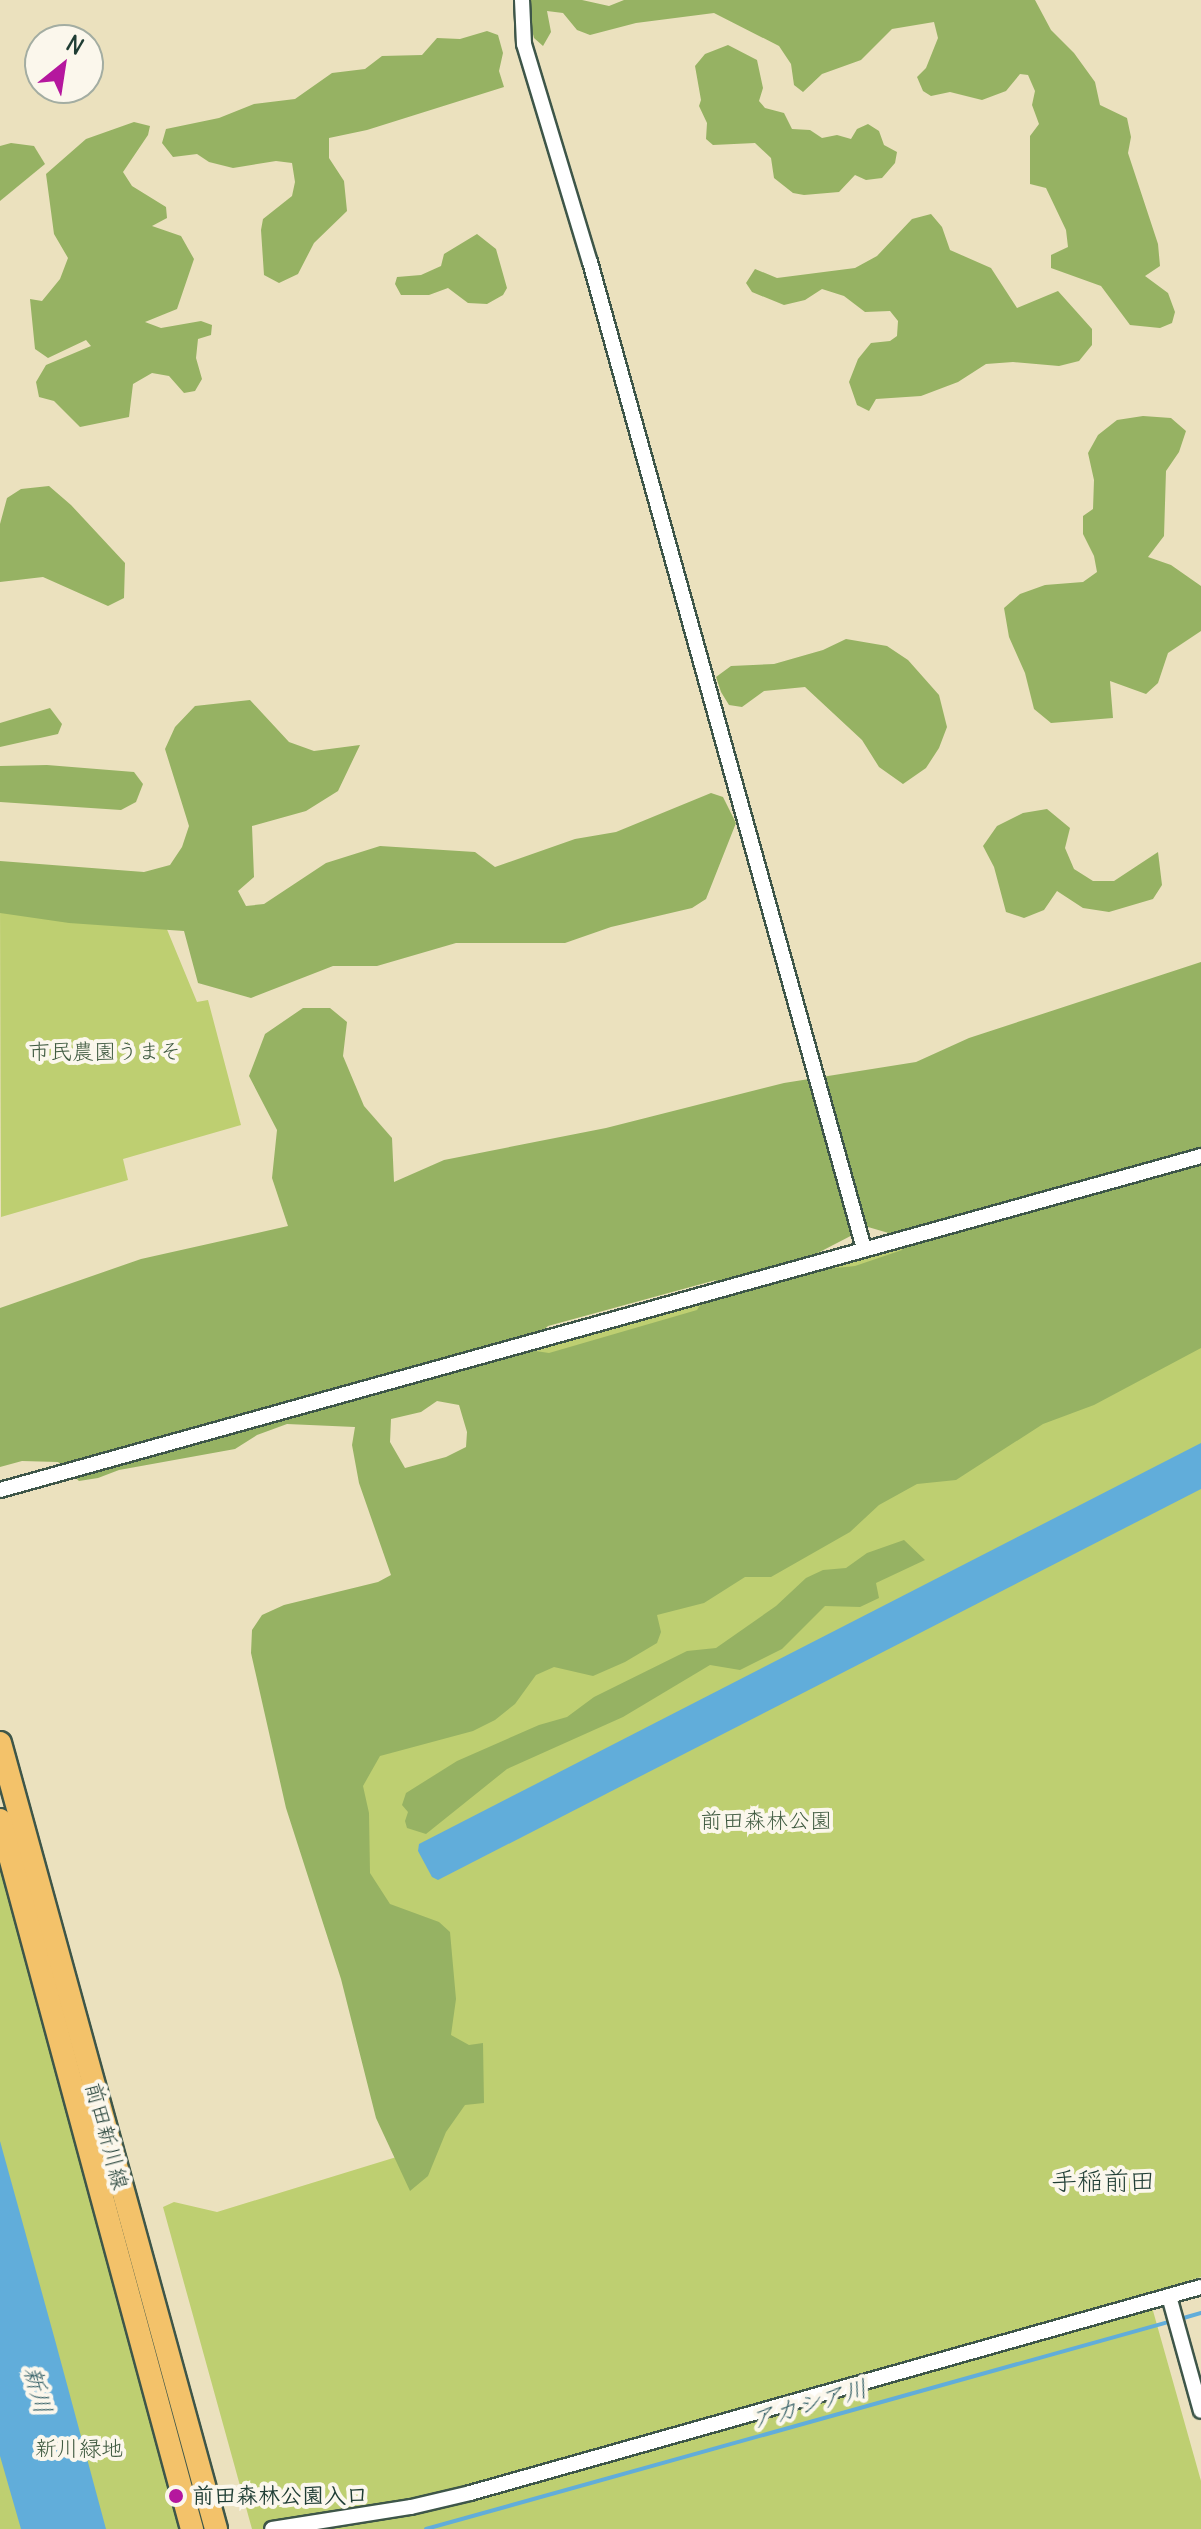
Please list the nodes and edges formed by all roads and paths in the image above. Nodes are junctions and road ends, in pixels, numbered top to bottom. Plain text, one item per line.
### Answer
1 (522, 0) edge
2 (1201, 1156) edge
3 (864, 1249) junction
4 (0, 1490) edge
5 (0, 1743) edge
6 (0, 1820) edge
7 (1201, 2287) edge
8 (1170, 2300) junction
9 (1201, 2411) edge
10 (192, 2529) edge
11 (216, 2529) edge
12 (272, 2529) edge

1 - 3 street
2 - 3 street
3 - 4 street
5 - 11 main road, 前田新川線
6 - 10 main road, 前田新川線
7 - 8 street
8 - 9 street
8 - 12 street

